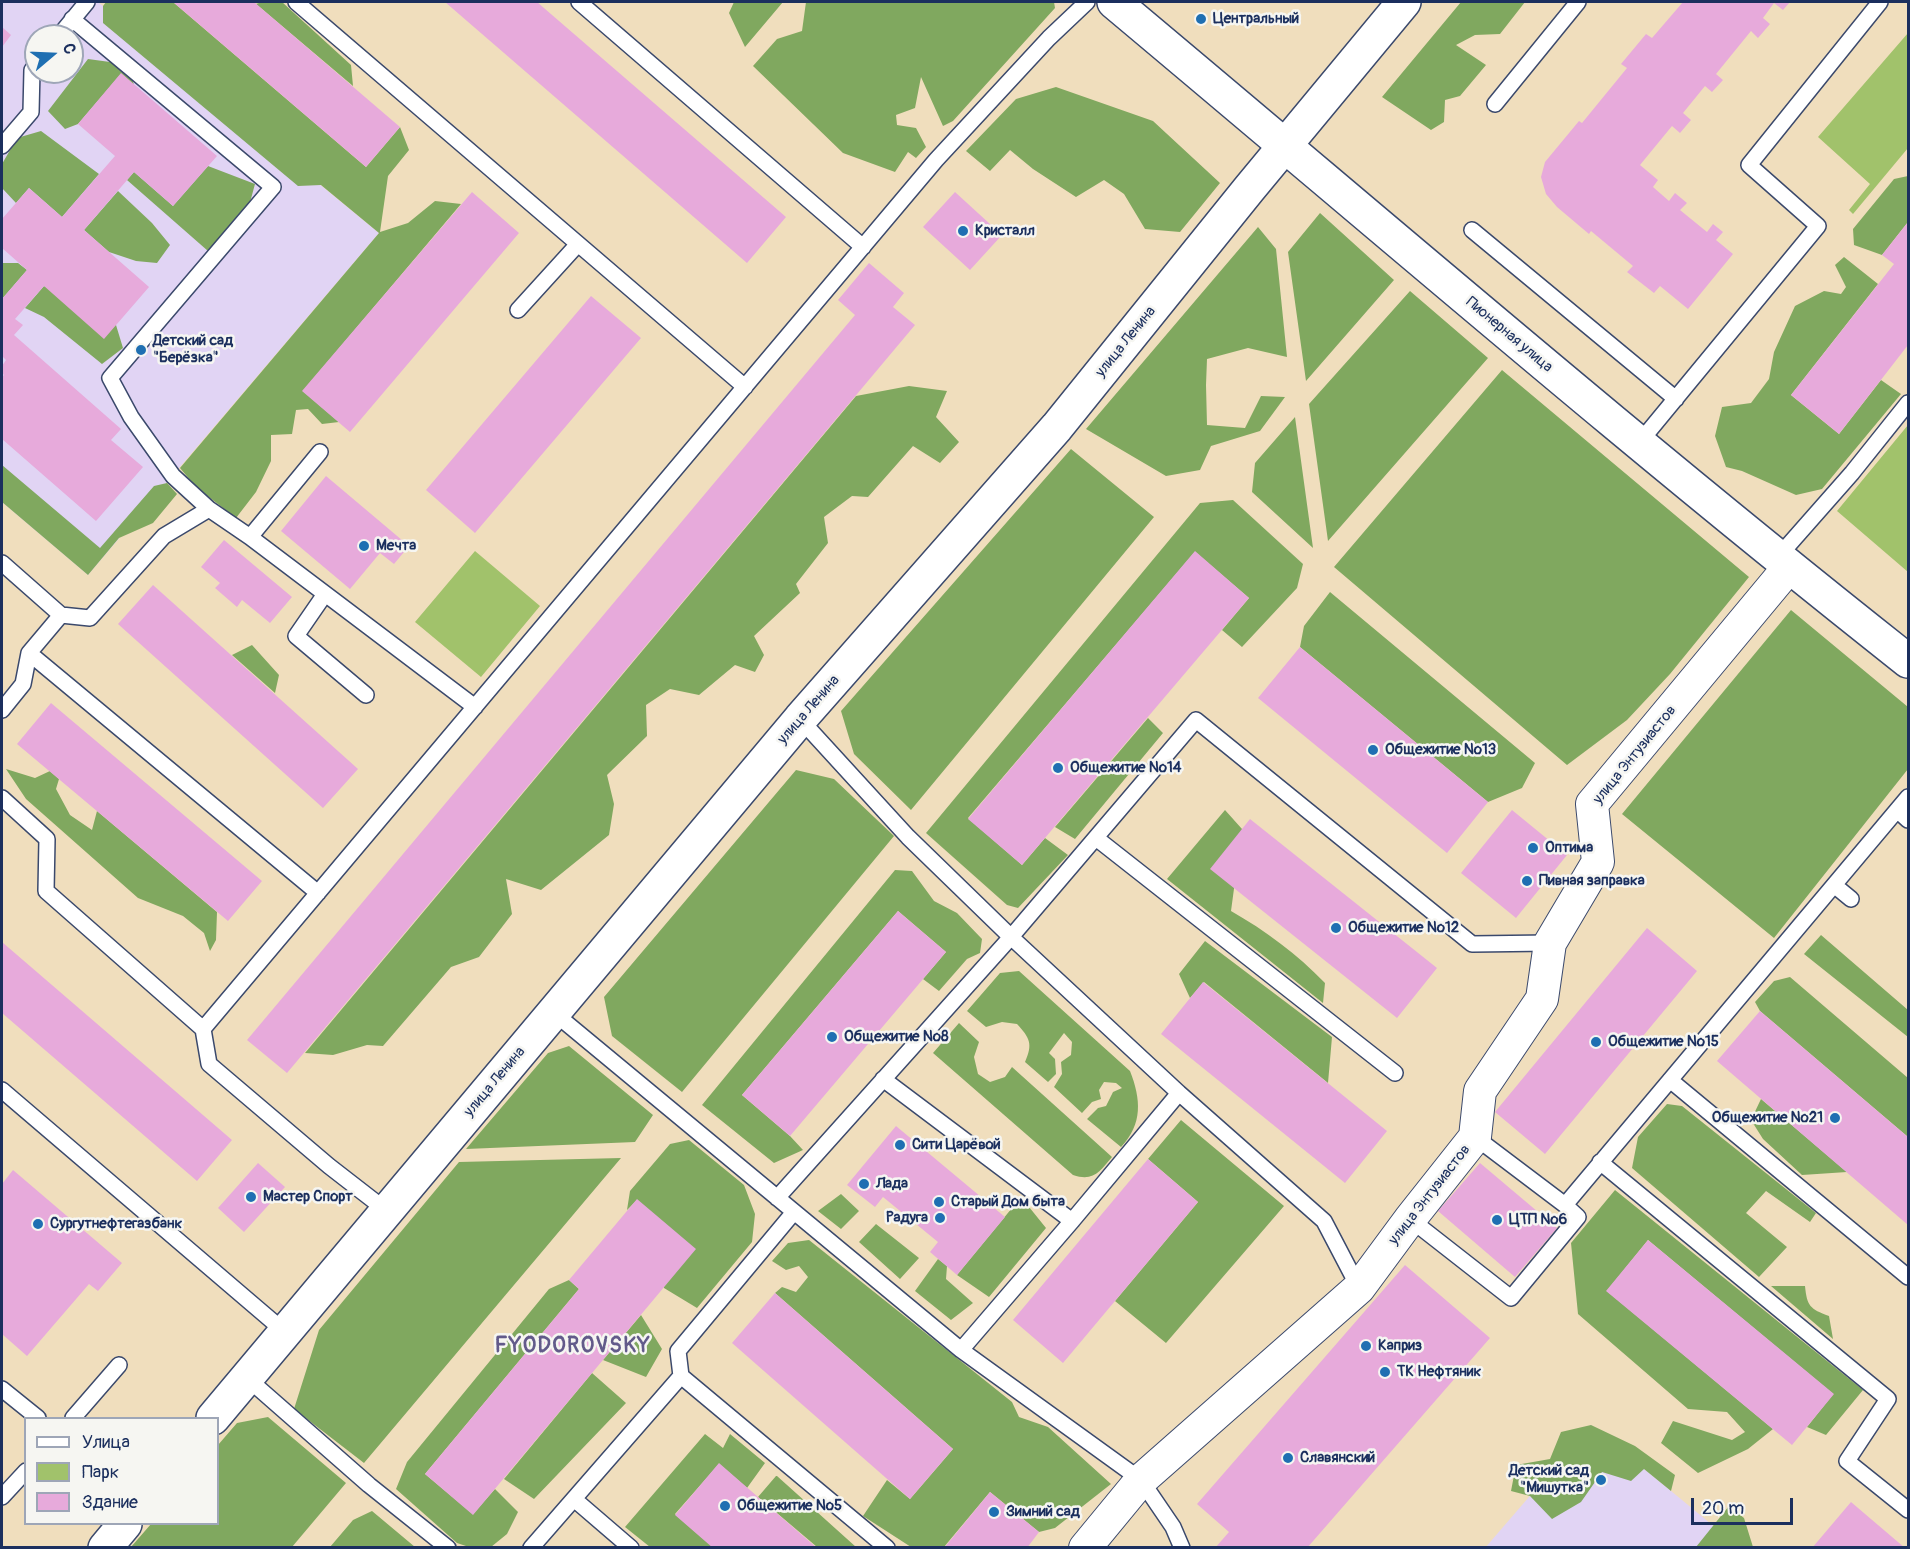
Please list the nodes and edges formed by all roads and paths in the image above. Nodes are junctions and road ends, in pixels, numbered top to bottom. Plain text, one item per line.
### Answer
1 (87, 2) edge
2 (296, 2) edge
3 (579, 2) edge
4 (1087, 2) edge
5 (1114, 2) edge
6 (1404, 2) edge
7 (1578, 2) edge
8 (1880, 2) edge
9 (72, 20) junction
10 (69, 24) edge
11 (32, 84) edge
12 (1495, 104) dead end
13 (1285, 145) junction
14 (2, 146) edge
15 (1472, 230) dead end
16 (578, 244) junction
17 (863, 247) junction
18 (518, 310) dead end
19 (745, 387) junction
20 (1676, 399) junction
21 (1908, 403) edge
22 (1639, 443) junction
23 (320, 452) dead end
24 (209, 509) junction
25 (250, 537) junction
26 (1783, 562) junction
27 (2, 563) edge
28 (325, 594) junction
29 (61, 615) junction
30 (29, 653) junction
31 (1908, 661) edge
32 (366, 695) dead end
33 (475, 707) junction
34 (2, 711) edge
35 (800, 719) junction
36 (1908, 797) edge
37 (2, 798) edge
38 (1903, 815) edge
39 (1096, 838) junction
40 (1834, 885) junction
41 (318, 893) junction
42 (1851, 899) dead end
43 (1011, 937) junction
44 (1550, 943) junction
45 (554, 1012) junction
46 (203, 1029) junction
47 (1395, 1073) dead end
48 (883, 1079) junction
49 (1670, 1080) junction
50 (2, 1090) edge
51 (1179, 1093) junction
52 (1475, 1137) junction
53 (1600, 1162) junction
54 (777, 1198) junction
55 (1565, 1205) junction
56 (387, 1211) junction
57 (794, 1212) junction
58 (1410, 1219) junction
59 (1072, 1221) junction
60 (1908, 1276) edge
61 (1359, 1288) junction
62 (285, 1332) junction
63 (961, 1350) junction
64 (118, 1365) dead end
65 (681, 1376) junction
66 (247, 1378) junction
67 (2, 1389) edge
68 (36, 1417) edge
69 (75, 1417) edge
70 (215, 1417) edge
71 (24, 1473) edge
72 (1141, 1480) junction
73 (2, 1497) edge
74 (574, 1499) junction
75 (1908, 1510) edge
76 (124, 1525) edge
77 (105, 1548) edge
78 (448, 1548) edge
79 (531, 1548) edge
80 (631, 1548) edge
81 (887, 1548) edge
82 (1085, 1548) edge
83 (1182, 1548) edge

1 - 9 lane
2 - 16 lane
3 - 17 lane
4 - 17 lane
5 - 13 street, Пионерная улица
6 - 13 street, улица Ленина
7 - 12 lane
8 - 20 lane
9 - 10 lane
9 - 24 lane
11 - 14 lane
13 - 22 street, Пионерная улица
13 - 35 street, улица Ленина
15 - 20 lane
16 - 18 lane
16 - 19 lane
17 - 19 lane
19 - 33 lane
20 - 22 lane
21 - 26 lane
22 - 26 street, Пионерная улица
23 - 25 lane
24 - 25 lane
24 - 29 lane
25 - 28 lane
26 - 31 street, Пионерная улица
26 - 44 street, улица Энтузиастов
27 - 29 lane
28 - 32 lane
28 - 33 lane
29 - 30 lane
30 - 34 lane
30 - 41 lane
33 - 41 lane
35 - 43 lane
35 - 45 street, улица Ленина
36 - 38 lane
37 - 46 lane
38 - 40 lane
39 - 43 lane
39 - 44 lane
39 - 47 lane
40 - 42 lane
40 - 49 lane
41 - 46 lane
43 - 48 lane
43 - 51 lane
44 - 52 street, улица Энтузиастов
45 - 54 lane
45 - 56 street, улица Ленина
46 - 56 lane
48 - 54 lane
48 - 59 lane
49 - 53 lane
49 - 60 lane
50 - 62 lane
51 - 59 lane
51 - 61 lane
52 - 55 lane
52 - 58 street, улица Энтузиастов
53 - 55 lane
53 - 75 lane
54 - 57 lane
55 - 58 lane
56 - 62 street, улица Ленина
57 - 63 lane
57 - 65 lane
58 - 61 street, улица Энтузиастов
59 - 63 lane
61 - 72 street, улица Энтузиастов
62 - 66 street, улица Ленина
63 - 72 lane
64 - 69 lane
65 - 74 lane
65 - 81 lane
66 - 70 street, улица Ленина
66 - 78 lane
67 - 68 lane
71 - 73 lane
72 - 82 street, улица Энтузиастов
72 - 83 lane
74 - 79 lane
74 - 80 lane
76 - 77 street

